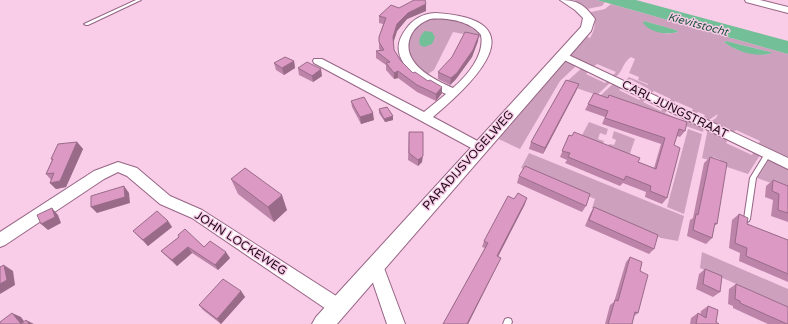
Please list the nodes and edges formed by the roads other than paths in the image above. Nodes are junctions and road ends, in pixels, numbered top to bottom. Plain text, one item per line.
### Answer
1 (139, 0) edge
2 (565, 0) edge
3 (749, 0) edge
4 (788, 10) edge
5 (86, 24) dead end
6 (562, 55) junction
7 (318, 61) dead end
8 (453, 93) junction
9 (425, 118) junction
10 (479, 148) junction
11 (768, 154) junction
12 (788, 164) edge
13 (747, 219) edge
14 (0, 240) edge
15 (373, 267) junction
16 (338, 307) junction
17 (323, 324) edge
18 (396, 324) edge

1 - 5 lane
2 - 6 street, PARADIJSVOGELWEG
3 - 4 street
6 - 10 street, PARADIJSVOGELWEG
6 - 11 street, CARL JUNGSTRAAT
7 - 9 street
8 - 8 street
8 - 9 street
9 - 10 street
10 - 15 street, PARADIJSVOGELWEG
11 - 12 street, CARL JUNGSTRAAT
11 - 13 lane
14 - 16 street, JOHN LOCKEWEG
15 - 16 street, PARADIJSVOGELWEG
15 - 18 street
16 - 17 street, PARADIJSVOGELWEG

